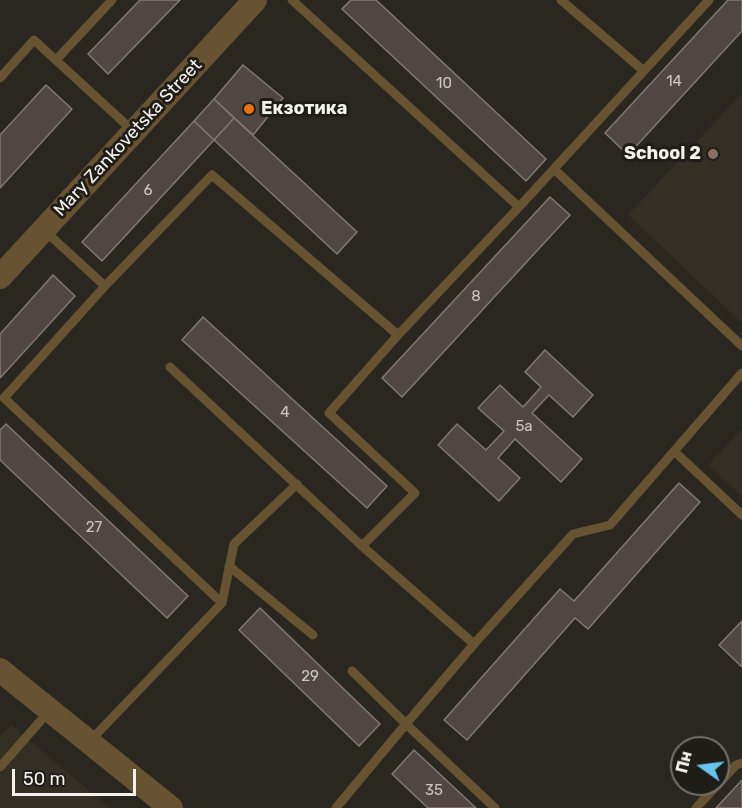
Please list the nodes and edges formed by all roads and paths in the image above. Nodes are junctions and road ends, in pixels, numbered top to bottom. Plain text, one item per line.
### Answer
1 (112, 0) edge
2 (255, 0) edge
3 (292, 0) edge
4 (561, 0) edge
5 (709, 0) edge
6 (56, 60) junction
7 (644, 71) junction
8 (0, 78) edge
9 (134, 132) junction
10 (554, 169) junction
11 (519, 207) junction
12 (44, 229) junction
13 (0, 277) edge
14 (105, 286) junction
15 (398, 334) junction
16 (742, 346) edge
17 (170, 367) dead end
18 (742, 373) edge
19 (674, 451) junction
20 (297, 484) junction
21 (742, 515) edge
22 (362, 546) junction
23 (229, 566) junction
24 (222, 603) junction
25 (313, 635) dead end
26 (474, 644) junction
27 (0, 670) edge
28 (352, 671) dead end
29 (50, 710) junction
30 (406, 724) junction
31 (90, 742) junction
32 (742, 763) edge
33 (0, 767) edge
34 (171, 808) edge
35 (336, 808) edge
36 (495, 808) edge
37 (696, 808) edge

1 - 6 lane
2 - 9 street, Mary Zankovetska Street
3 - 11 lane
4 - 7 lane
5 - 7 lane
6 - 8 lane
6 - 9 lane
7 - 10 lane
9 - 12 street, Mary Zankovetska Street
10 - 11 lane
10 - 16 lane
11 - 15 lane
12 - 13 street, Mary Zankovetska Street
12 - 14 lane
14 - 15 lane
14 - 24 lane
15 - 22 lane
17 - 20 lane
18 - 19 lane
19 - 21 lane
19 - 26 lane
20 - 22 lane
20 - 23 lane
22 - 26 lane
23 - 24 lane
23 - 25 lane
24 - 31 lane
26 - 30 lane
27 - 29 street
28 - 30 lane
29 - 31 street
29 - 33 lane
30 - 35 lane
30 - 36 lane
31 - 34 street
32 - 37 lane

